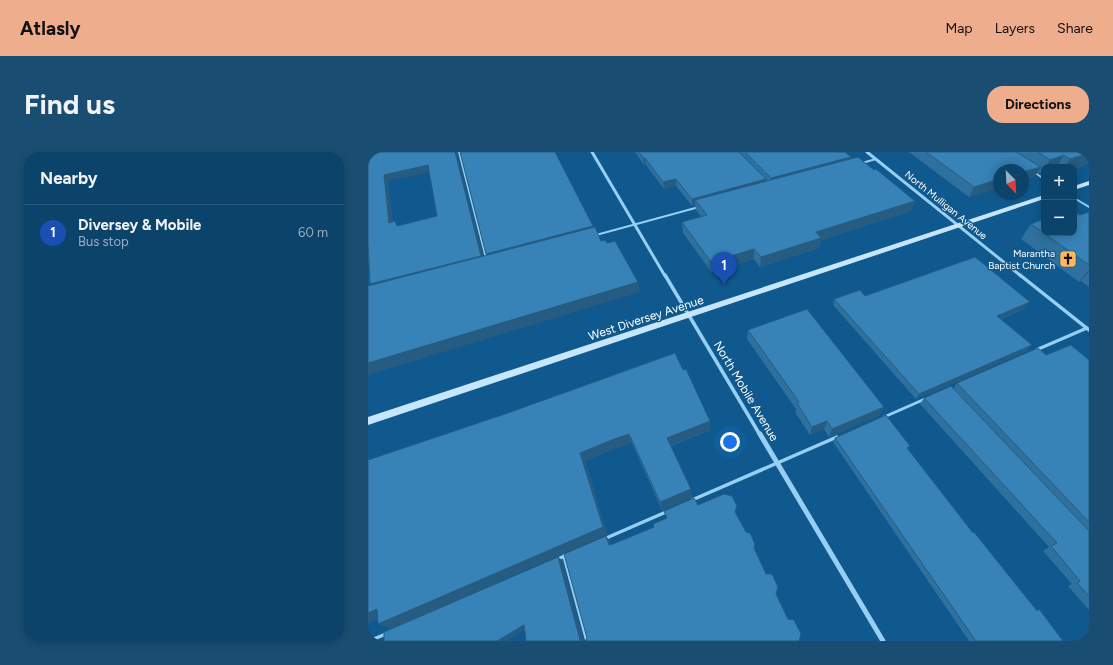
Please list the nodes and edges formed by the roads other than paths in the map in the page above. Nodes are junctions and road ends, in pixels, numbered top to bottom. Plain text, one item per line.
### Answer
1 (459, 152) edge
2 (592, 152) edge
3 (867, 152) edge
4 (876, 159) junction
5 (861, 163) edge
6 (1032, 171) edge
7 (1041, 177) edge
8 (1089, 183) edge
9 (1077, 187) edge
10 (1041, 198) edge
11 (1077, 200) edge
12 (702, 206) edge
13 (1089, 207) edge
14 (635, 224) junction
15 (959, 226) junction
16 (591, 236) edge
17 (488, 264) edge
18 (689, 315) junction
19 (1088, 329) edge
20 (1029, 354) edge
21 (927, 398) edge
22 (877, 420) edge
23 (368, 421) edge
24 (841, 435) edge
25 (777, 463) junction
26 (685, 503) edge
27 (671, 510) edge
28 (600, 540) edge
29 (572, 553) edge
30 (564, 556) junction
31 (550, 562) edge
32 (391, 632) edge
33 (369, 641) edge
34 (587, 641) edge
35 (883, 641) edge

1 - 17 lane
2 - 14 street, North Mobile Avenue
3 - 4 street, North Mulligan Avenue
4 - 5 lane
4 - 15 street, North Mulligan Avenue
6 - 7 lane
8 - 9 main road
10 - 15 main road, West Diversey Avenue
11 - 13 lane
12 - 14 lane
14 - 16 lane
14 - 18 street, North Mobile Avenue
15 - 18 main road, West Diversey Avenue
15 - 19 street, North Mulligan Avenue
18 - 23 main road, West Diversey Avenue
18 - 25 street, North Mobile Avenue
19 - 20 lane
21 - 22 lane
24 - 25 lane
25 - 26 lane
25 - 35 street, North Mobile Avenue
27 - 28 lane
29 - 30 lane
30 - 31 lane
30 - 34 lane
32 - 33 lane

